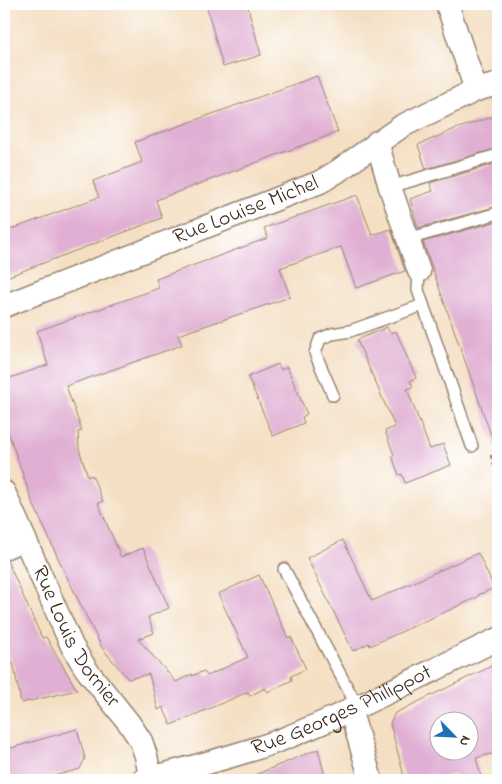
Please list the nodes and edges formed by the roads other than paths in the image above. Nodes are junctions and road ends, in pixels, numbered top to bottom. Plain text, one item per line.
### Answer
1 (447, 4) edge
2 (498, 84) edge
3 (476, 90) junction
4 (378, 142) junction
5 (498, 155) edge
6 (390, 187) junction
7 (498, 212) edge
8 (408, 239) junction
9 (419, 272) joint
10 (423, 305) junction
11 (4, 306) edge
12 (333, 395) dead end
13 (472, 446) dead end
14 (4, 492) edge
15 (24, 539) junction
16 (4, 548) edge
17 (284, 569) dead end
18 (498, 639) edge
19 (354, 708) junction
20 (148, 780) edge
21 (371, 780) edge

1 - 3 street
2 - 3 street, Rue Louise Michel
3 - 4 street, Rue Louise Michel
4 - 6 street
4 - 11 street, Rue Louise Michel
5 - 6 lane
6 - 8 street
7 - 8 lane
8 - 9 street
9 - 10 lane
10 - 12 lane
10 - 13 lane
14 - 15 street, Rue Louis Dornier
15 - 16 street
15 - 20 street, Rue Louis Dornier
17 - 19 lane
18 - 19 street, Rue Georges Philippot
19 - 20 street, Rue Georges Philippot
19 - 21 street

